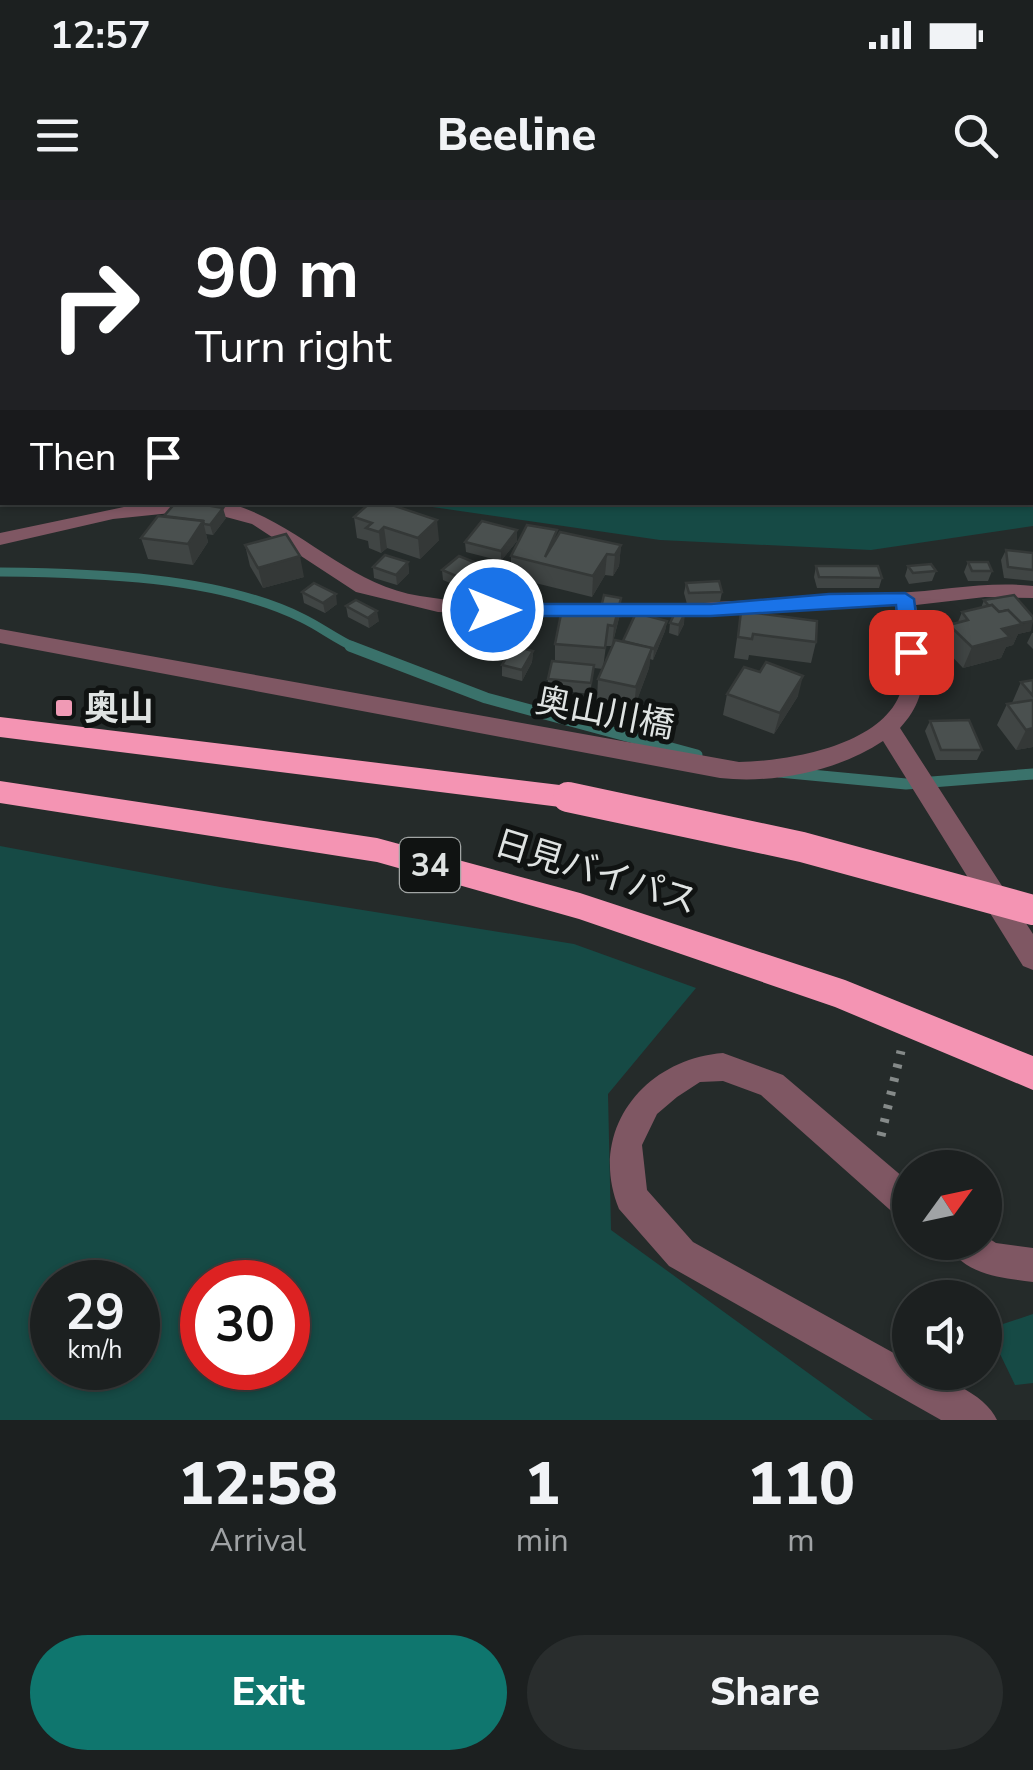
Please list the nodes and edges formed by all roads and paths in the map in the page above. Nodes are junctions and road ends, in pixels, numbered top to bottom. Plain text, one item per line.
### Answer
1 (178, 505) edge
2 (198, 505) edge
3 (0, 539) edge
4 (1033, 592) edge
5 (905, 599) junction
6 (0, 636) edge
7 (0, 727) edge
8 (888, 729) junction
9 (0, 792) edge
10 (1033, 910) edge
11 (1033, 958) edge
12 (901, 1049) dead end
13 (1033, 1072) edge
14 (873, 1172) junction
15 (892, 1188) edge
16 (998, 1260) edge
17 (1033, 1265) edge
18 (978, 1420) edge

1 - 3 street
2 - 5 street
4 - 5 street
5 - 8 street
6 - 8 street, 奥山川橋
7 - 10 highway, 日見バイパス, bridge
8 - 11 street
9 - 13 highway, 日見バイパス / 34
12 - 14 path
14 - 15 street
14 - 18 street
16 - 17 street

